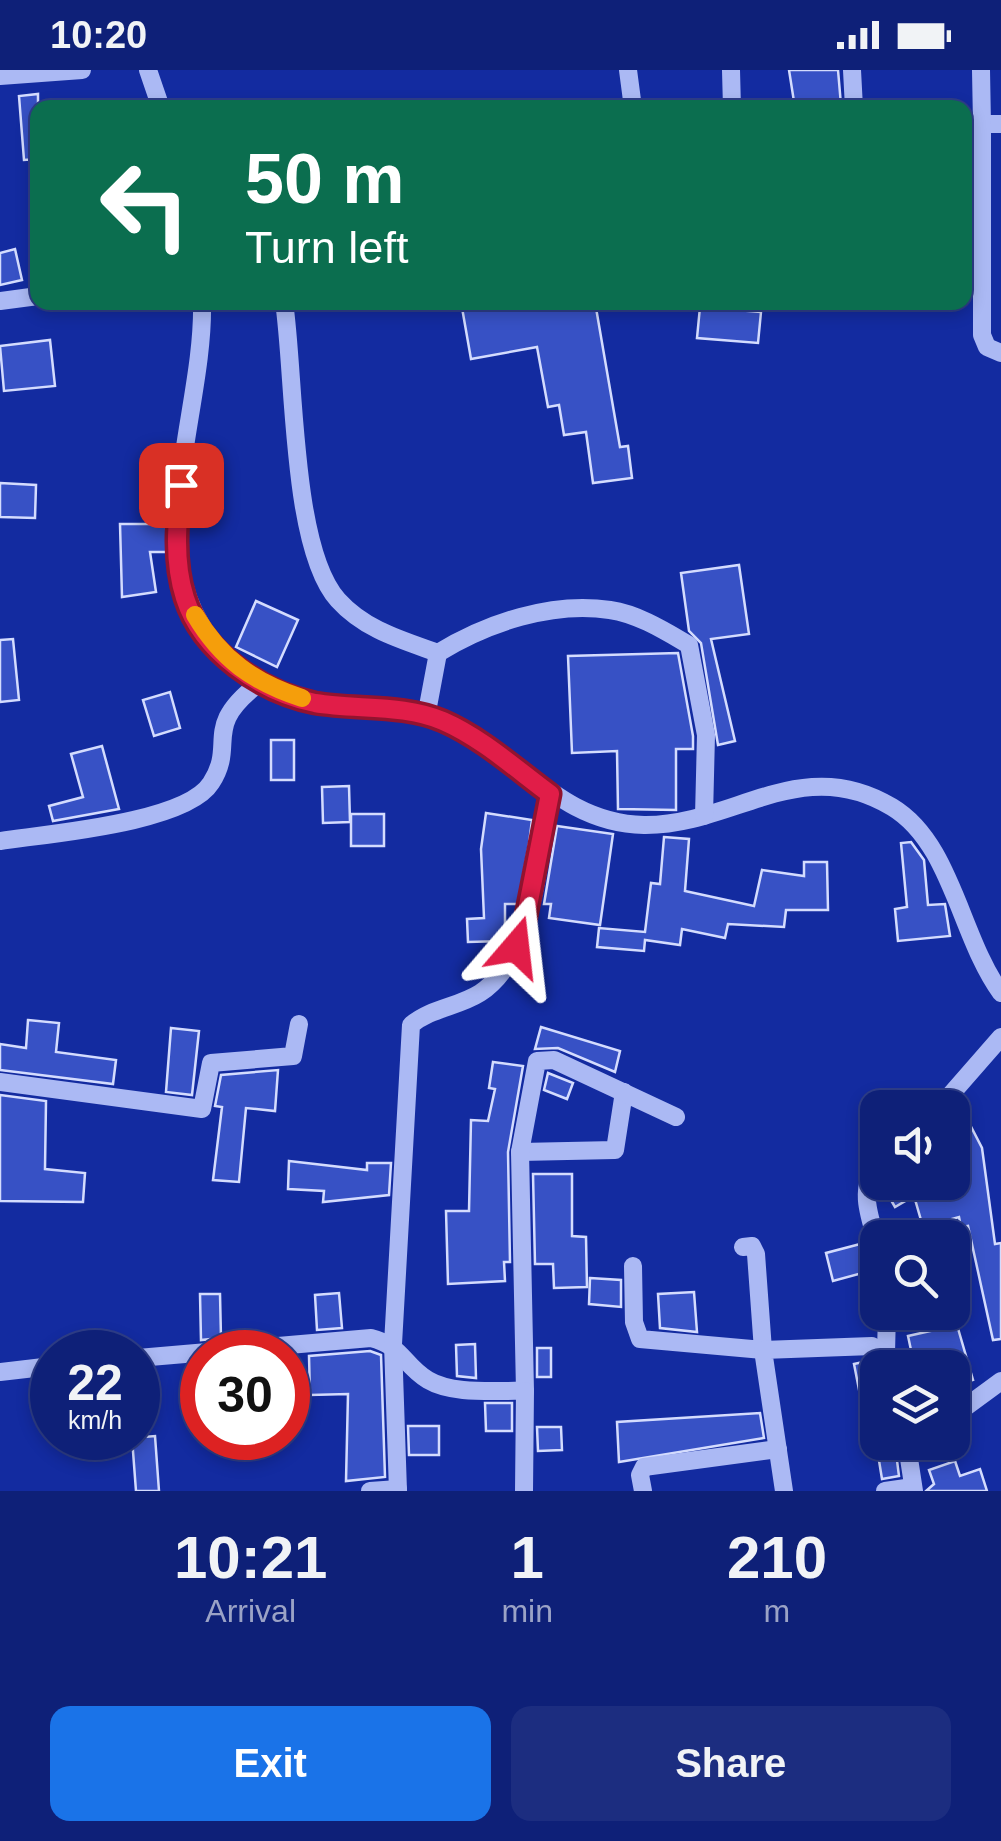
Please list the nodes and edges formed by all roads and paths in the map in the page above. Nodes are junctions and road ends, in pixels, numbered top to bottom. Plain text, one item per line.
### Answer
1 (82, 70) edge
2 (148, 70) edge
3 (628, 70) edge
4 (731, 70) edge
5 (852, 70) edge
6 (982, 70) edge
7 (0, 76) edge
8 (158, 100) edge
9 (632, 100) edge
10 (732, 100) edge
11 (854, 100) edge
12 (991, 124) edge
13 (30, 297) edge
14 (0, 300) edge
15 (202, 310) edge
16 (285, 310) edge
17 (1001, 353) edge
18 (438, 653) junction
19 (258, 684) junction
20 (426, 717) junction
21 (550, 794) junction
22 (704, 816) junction
23 (0, 840) edge
24 (1001, 992) edge
25 (298, 1024) dead end
26 (1001, 1037) edge
27 (0, 1082) edge
28 (955, 1090) edge
29 (624, 1092) junction
30 (676, 1117) dead end
31 (520, 1152) junction
32 (744, 1246) dead end
33 (633, 1266) dead end
34 (392, 1344) junction
35 (763, 1350) junction
36 (877, 1350) edge
37 (160, 1356) edge
38 (30, 1369) edge
39 (0, 1372) edge
40 (1001, 1380) edge
41 (524, 1391) junction
42 (970, 1404) edge
43 (778, 1449) junction
44 (913, 1460) edge
45 (914, 1489) edge
46 (398, 1490) edge
47 (370, 1491) edge
48 (524, 1491) edge
49 (642, 1491) edge
50 (784, 1491) edge
51 (885, 1491) edge

1 - 7 street
2 - 8 street
3 - 9 street
4 - 10 street
5 - 11 street
6 - 12 street
12 - 17 street
13 - 14 street
15 - 19 street
16 - 18 street
18 - 20 street
18 - 22 street
19 - 20 street
19 - 23 street
20 - 21 street
21 - 22 street
21 - 34 street
22 - 24 street
25 - 27 street
26 - 28 street
29 - 30 street
29 - 31 street
29 - 31 street
31 - 41 street
32 - 35 street
33 - 35 street
34 - 37 street
34 - 41 street
34 - 46 street
35 - 36 street
35 - 43 street
38 - 39 street
40 - 42 street
41 - 48 street
43 - 49 street
43 - 50 street
44 - 45 street
45 - 51 street
46 - 47 street

